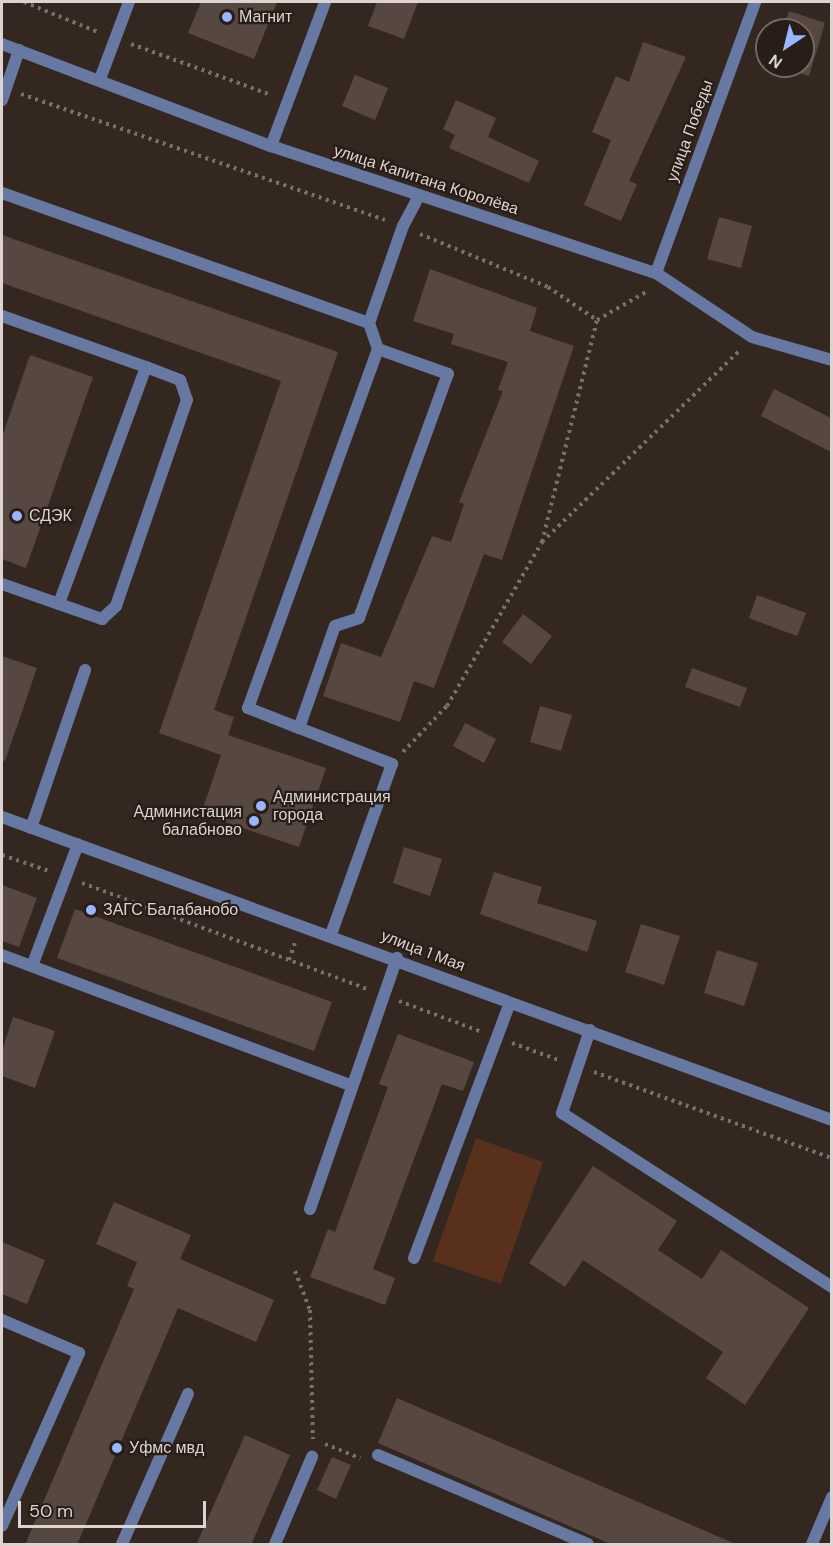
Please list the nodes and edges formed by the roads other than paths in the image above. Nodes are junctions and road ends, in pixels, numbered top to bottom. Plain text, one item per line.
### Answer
1 (129, 2) edge
2 (325, 2) edge
3 (755, 2) edge
4 (2, 44) edge
5 (19, 50) junction
6 (100, 79) junction
7 (4, 94) edge
8 (271, 146) junction
9 (2, 193) edge
10 (419, 196) junction
11 (656, 273) junction
12 (2, 316) edge
13 (369, 323) junction
14 (378, 350) junction
15 (831, 360) edge
16 (146, 367) junction
17 (2, 584) edge
18 (59, 604) junction
19 (85, 670) dead end
20 (299, 728) junction
21 (2, 817) edge
22 (31, 828) junction
23 (78, 844) junction
24 (331, 934) junction
25 (2, 955) edge
26 (397, 958) junction
27 (32, 966) junction
28 (510, 1003) junction
29 (590, 1030) junction
30 (350, 1085) junction
31 (831, 1120) edge
32 (310, 1209) dead end
33 (414, 1258) dead end
34 (831, 1287) edge
35 (2, 1320) edge
36 (188, 1394) dead end
37 (378, 1455) road end
38 (312, 1457) road end
39 (831, 1497) edge
40 (2, 1526) edge
41 (122, 1545) edge
42 (275, 1545) edge
43 (588, 1545) edge
44 (812, 1545) edge

1 - 6 street
2 - 8 street
3 - 11 street, улица Победы
4 - 5 street, улица Капитана Королёва
5 - 6 street, улица Капитана Королёва
5 - 7 street
6 - 8 street, улица Капитана Королёва
8 - 10 street, улица Капитана Королёва
9 - 13 street
10 - 11 street, улица Капитана Королёва
10 - 13 street
11 - 15 street, улица Капитана Королёва
12 - 16 street
13 - 14 street
14 - 20 street
14 - 20 street
16 - 18 street
16 - 18 street
17 - 18 street
19 - 22 street
20 - 24 street
21 - 22 street, улица 1 Мая
22 - 23 street, улица 1 Мая
23 - 24 street, улица 1 Мая
23 - 27 street
24 - 26 street, улица 1 Мая
25 - 27 street
26 - 28 street, улица 1 Мая
26 - 30 street
27 - 30 street
28 - 29 street, улица 1 Мая
28 - 33 street
29 - 31 street, улица 1 Мая
29 - 34 street
30 - 32 street
35 - 40 street
36 - 41 street
37 - 43 street
38 - 42 street
39 - 44 street

